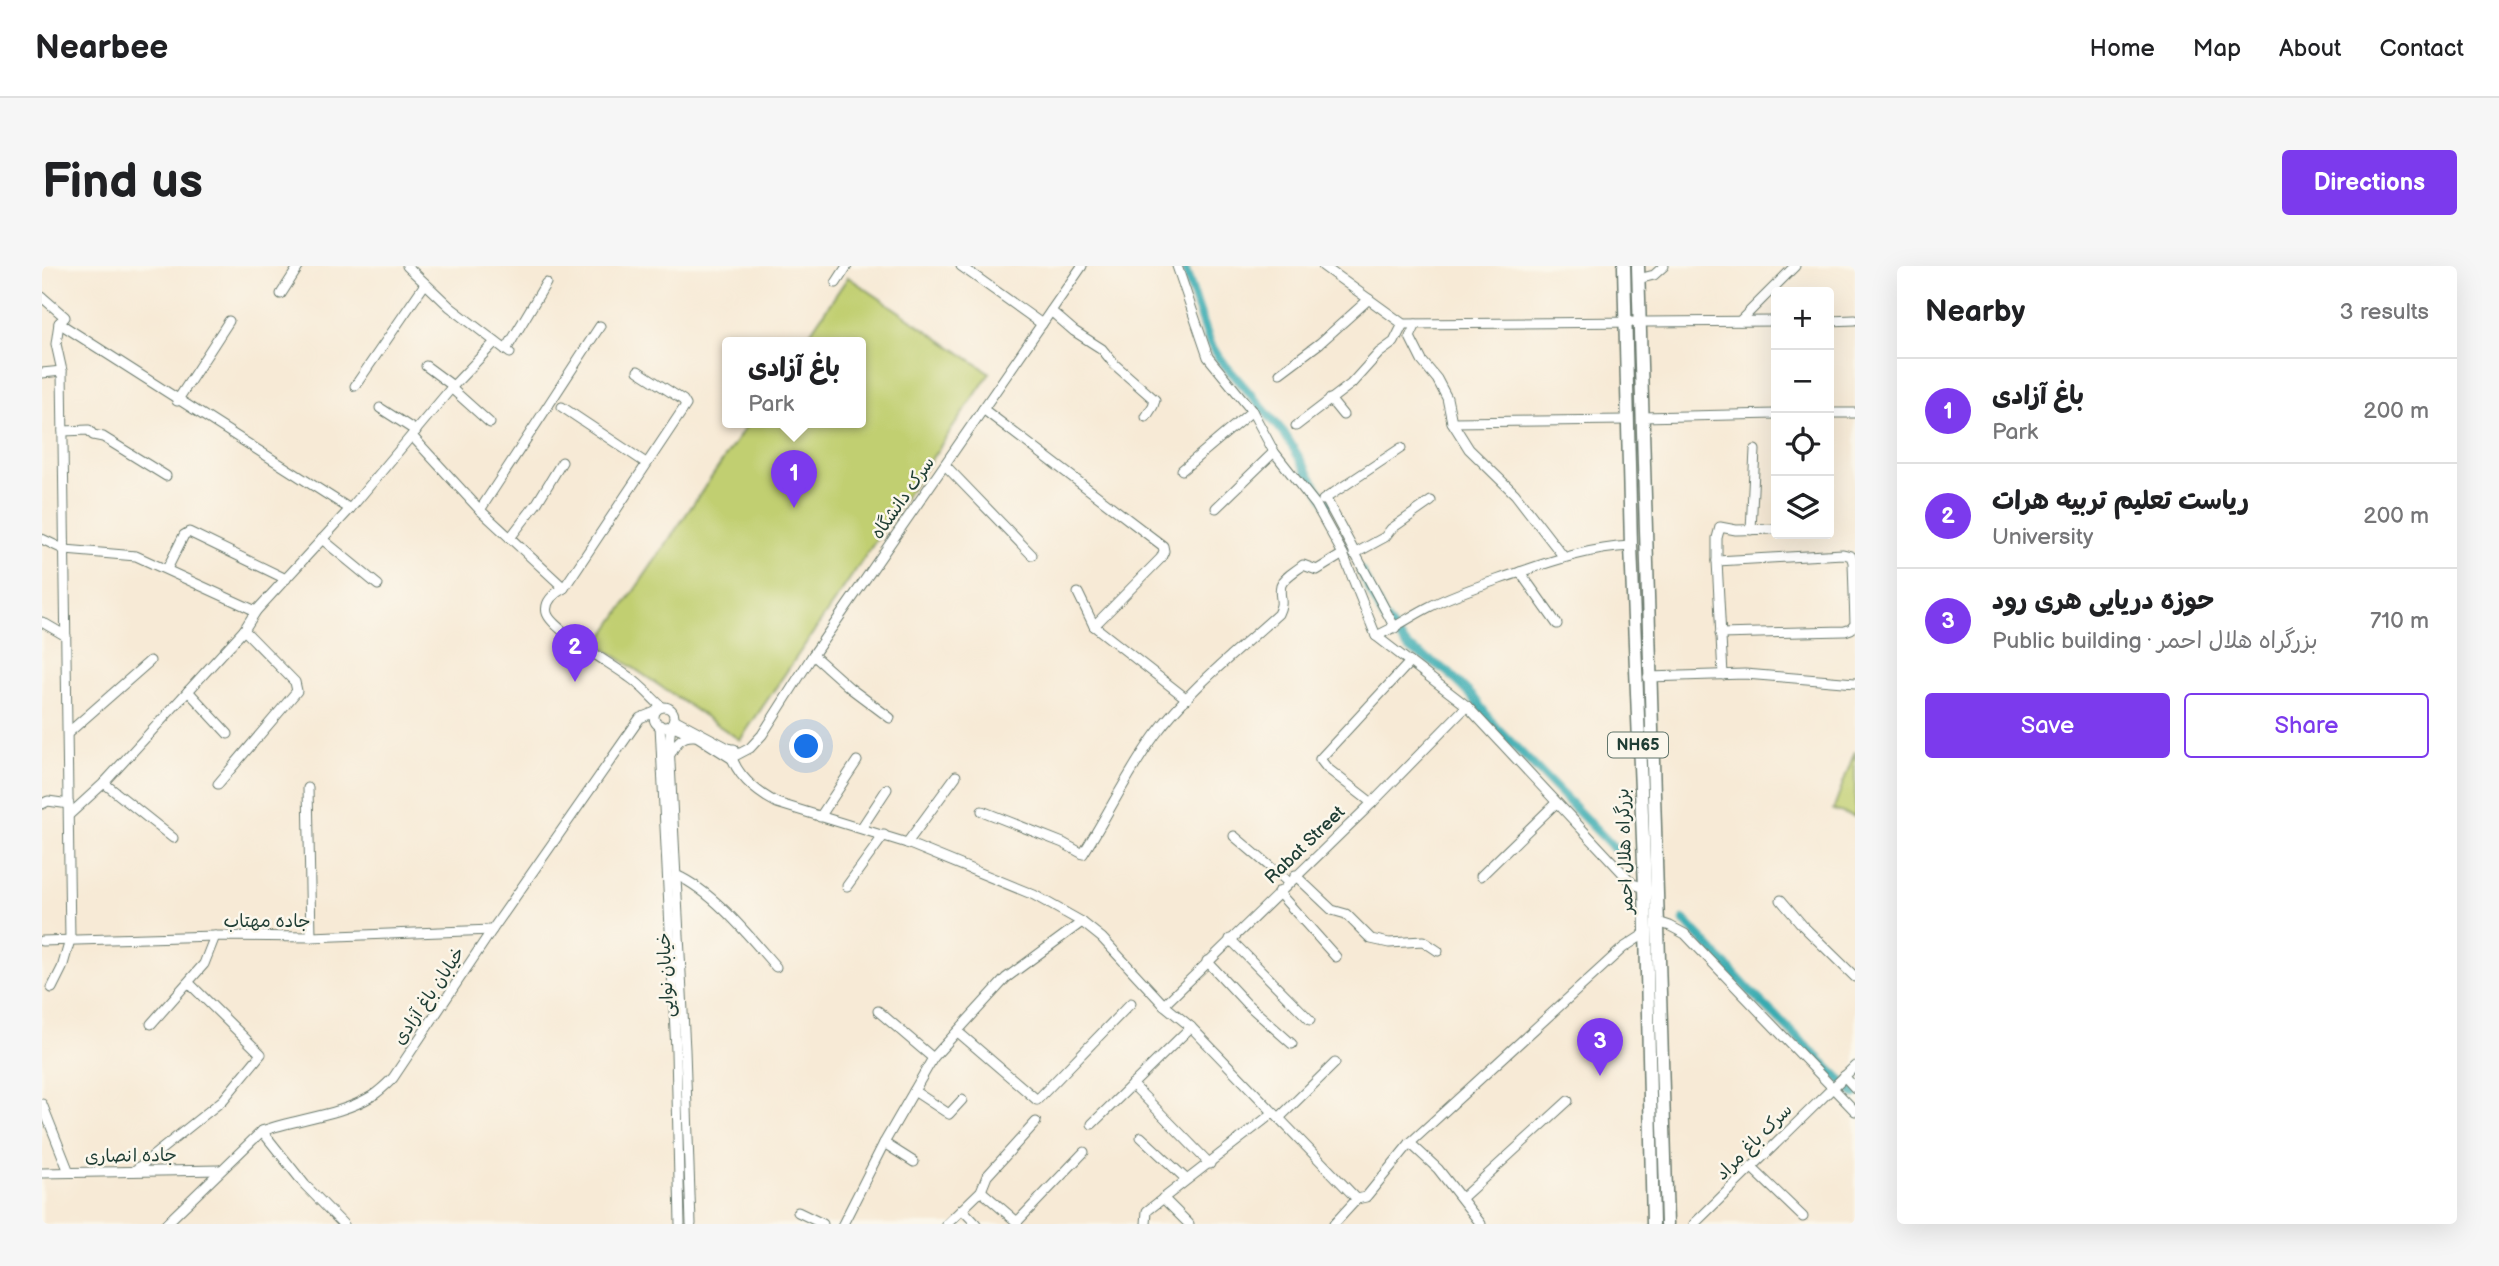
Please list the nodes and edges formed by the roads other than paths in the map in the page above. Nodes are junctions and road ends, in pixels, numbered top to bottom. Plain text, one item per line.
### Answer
1 (299, 266) edge
2 (407, 266) edge
3 (847, 266) edge
4 (961, 266) edge
5 (1082, 266) edge
6 (1177, 266) edge
7 (1323, 266) edge
8 (1624, 266) edge
9 (1664, 266) edge
10 (1795, 266) edge
11 (1638, 273) edge
12 (546, 283) dead end
13 (836, 283) dead end
14 (425, 284) junction
15 (281, 295) dead end
16 (42, 297) edge
17 (1369, 299) junction
18 (1051, 311) junction
19 (62, 320) junction
20 (1855, 320) edge
21 (229, 321) dead end
22 (1740, 321) junction
23 (1771, 321) edge
24 (1834, 321) edge
25 (1633, 323) junction
26 (1042, 324) junction
27 (1403, 324) junction
28 (1416, 324) junction
29 (600, 326) dead end
30 (495, 342) junction
31 (426, 366) dead end
32 (638, 371) dead end
33 (62, 372) junction
34 (42, 373) edge
35 (1280, 373) dead end
36 (355, 386) dead end
37 (452, 387) junction
38 (1330, 399) junction
39 (177, 401) junction
40 (562, 407) dead end
41 (380, 408) dead end
42 (983, 409) junction
43 (1252, 411) junction
44 (1834, 413) edge
45 (1855, 413) edge
46 (1771, 414) edge
47 (1343, 415) dead end
48 (1146, 417) dead end
49 (1642, 417) junction
50 (1628, 420) junction
51 (1452, 422) junction
52 (490, 423) dead end
53 (1296, 426) dead end
54 (63, 431) junction
55 (414, 434) junction
56 (1401, 448) dead end
57 (1755, 450) dead end
58 (1274, 452) junction
59 (562, 462) dead end
60 (646, 463) junction
61 (945, 465) junction
62 (1182, 470) dead end
63 (166, 476) dead end
64 (1326, 499) junction
65 (1431, 501) dead end
66 (1316, 505) junction
67 (1216, 508) dead end
68 (350, 509) junction
69 (480, 510) junction
70 (1771, 529) edge
71 (1751, 530) junction
72 (510, 538) junction
73 (42, 539) edge
74 (322, 539) junction
75 (1631, 546) junction
76 (65, 550) junction
77 (1343, 554) junction
78 (1354, 554) junction
79 (1032, 555) dead end
80 (1563, 556) junction
81 (1717, 561) junction
82 (167, 569) junction
83 (1520, 572) junction
84 (286, 579) junction
85 (378, 585) dead end
86 (564, 588) junction
87 (1078, 593) dead end
88 (256, 611) junction
89 (42, 622) edge
90 (1557, 624) dead end
91 (1094, 626) junction
92 (1395, 628) junction
93 (244, 630) junction
94 (1720, 634) junction
95 (66, 636) junction
96 (1376, 636) junction
97 (813, 655) junction
98 (150, 661) dead end
99 (1410, 662) junction
100 (1723, 675) junction
101 (1642, 677) junction
102 (1855, 683) edge
103 (188, 691) junction
104 (1187, 699) junction
105 (1467, 706) junction
106 (658, 709) junction
107 (890, 718) dead end
108 (673, 722) junction
109 (660, 725) junction
110 (68, 733) junction
111 (228, 734) dead end
112 (698, 737) junction
113 (730, 753) junction
114 (670, 755) junction
115 (857, 761) dead end
116 (956, 776) dead end
117 (104, 783) junction
118 (218, 784) dead end
119 (308, 788) dead end
120 (887, 789) dead end
121 (1372, 803) junction
122 (1556, 803) junction
123 (42, 804) edge
124 (69, 804) junction
125 (982, 811) dead end
126 (69, 815) junction
127 (820, 817) junction
128 (862, 827) junction
129 (884, 835) junction
130 (1234, 836) dead end
131 (173, 838) dead end
132 (907, 843) junction
133 (676, 875) junction
134 (1481, 876) dead end
135 (1292, 879) junction
136 (847, 886) dead end
137 (1645, 888) junction
138 (1279, 892) junction
139 (1781, 900) dead end
140 (1082, 922) junction
141 (1658, 922) junction
142 (492, 930) junction
143 (1646, 933) junction
144 (215, 936) junction
145 (311, 937) junction
146 (1230, 939) junction
147 (70, 940) junction
148 (42, 941) edge
149 (1438, 951) dead end
150 (1336, 957) dead end
151 (1207, 961) junction
152 (776, 967) dead end
153 (1855, 977) edge
154 (190, 983) junction
155 (52, 988) dead end
156 (1131, 1003) dead end
157 (1164, 1005) junction
158 (878, 1011) dead end
159 (1310, 1020) dead end
160 (151, 1024) dead end
161 (1191, 1027) junction
162 (958, 1032) junction
163 (1292, 1044) dead end
164 (933, 1058) junction
165 (1335, 1063) dead end
166 (1855, 1066) edge
167 (1838, 1082) junction
168 (1132, 1084) junction
169 (1855, 1088) edge
170 (914, 1091) junction
171 (962, 1100) dead end
172 (1567, 1101) dead end
173 (42, 1104) edge
174 (1855, 1111) edge
175 (1276, 1116) junction
176 (1036, 1122) dead end
177 (1092, 1124) dead end
178 (262, 1131) junction
179 (1141, 1137) dead end
180 (884, 1143) junction
181 (1410, 1143) junction
182 (1084, 1152) dead end
183 (914, 1162) dead end
184 (1210, 1164) junction
185 (1751, 1167) junction
186 (220, 1170) junction
187 (134, 1171) junction
188 (69, 1172) junction
189 (42, 1173) edge
190 (1186, 1179) junction
191 (981, 1191) junction
192 (1163, 1198) junction
193 (1462, 1198) junction
194 (1356, 1199) junction
195 (962, 1209) junction
196 (798, 1212) dead end
197 (1803, 1217) dead end
198 (166, 1224) edge
199 (343, 1224) edge
200 (680, 1224) edge
201 (691, 1224) edge
202 (822, 1224) edge
203 (843, 1224) edge
204 (947, 1224) edge
205 (976, 1224) edge
206 (1146, 1224) edge
207 (1189, 1224) edge
208 (1334, 1224) edge
209 (1481, 1224) edge
210 (1653, 1224) edge
211 (1667, 1224) edge
212 (1694, 1224) edge

1 - 15 street
2 - 14 street
3 - 13 street
4 - 26 street
5 - 18 street, سرک دانشگاه
6 - 43 street
7 - 17 street
8 - 25 highway, بزرگراه هلال احمر / NH65
9 - 11 street
10 - 22 street
11 - 25 highway, بزرگراه هلال احمر / NH65
12 - 30 street
14 - 30 street
14 - 36 street
16 - 19 street
17 - 27 street
17 - 35 street
18 - 26 street, سرک دانشگاه
18 - 48 street
19 - 33 street
19 - 39 street
20 - 24 street
21 - 39 street
22 - 23 street
22 - 25 street
25 - 28 street
25 - 49 highway, بزرگراه هلال احمر / NH65
25 - 50 highway, بزرگراه هلال احمر / NH65
26 - 42 street, سرک دانشگاه
27 - 28 street
27 - 38 street
28 - 51 street
29 - 69 street
30 - 37 street
31 - 37 street
32 - 60 street
33 - 34 street
33 - 54 street
37 - 52 street
37 - 55 street
38 - 47 street
38 - 53 street
39 - 68 street
40 - 60 street
41 - 55 street
42 - 61 street, سرک دانشگاه
42 - 91 street
43 - 58 street
43 - 62 street
44 - 45 street
46 - 49 street
49 - 101 highway, بزرگراه هلال احمر / NH65
50 - 51 street
50 - 75 highway, بزرگراه هلال احمر / NH65
51 - 80 street
54 - 63 street
54 - 76 street
55 - 68 street
55 - 69 street
56 - 64 street
57 - 71 street
58 - 66 street
58 - 67 street
59 - 72 street
60 - 86 street
61 - 79 street
61 - 97 street, سرک دانشگاه
64 - 66 street
64 - 78 street
65 - 78 street
66 - 77 street
68 - 74 street
69 - 72 street
70 - 71 street
71 - 81 street
72 - 86 street
73 - 76 street
74 - 84 street
74 - 85 street
75 - 80 street
75 - 101 highway, بزرگراه هلال احمر / NH65
76 - 82 street
76 - 95 street
77 - 96 street
77 - 104 street
78 - 92 street
80 - 83 street
81 - 94 street
81 - 94 street
82 - 84 street
82 - 88 street
83 - 90 street
83 - 92 street
84 - 88 street
86 - 106 street
87 - 91 street
88 - 93 street
89 - 95 street
91 - 104 street
92 - 96 street
93 - 103 street
93 - 118 street
94 - 100 street
95 - 110 street
96 - 99 street
97 - 107 street
97 - 113 street, سرک دانشگاه
98 - 110 street
99 - 105 street
99 - 121 street
100 - 101 street
100 - 102 street
101 - 137 highway, بزرگراه هلال احمر / NH65
101 - 141 highway, بزرگراه هلال احمر / NH65
103 - 111 street
103 - 117 street
104 - 125 street
105 - 121 street, Rabat Street
105 - 122 street
106 - 108 street
106 - 109 street
106 - 142 street, خیابان باغ آزادی
108 - 109 street
108 - 112 street
108 - 113 street
108 - 114 street, خیابان نوایی
109 - 200 street, خیابان نوایی
110 - 124 street
112 - 113 street
112 - 114 street
113 - 127 street
114 - 133 street, خیابان نوایی
115 - 127 street
116 - 132 street
117 - 126 street
117 - 131 street
119 - 145 street
120 - 128 street
121 - 135 street, Rabat Street
122 - 134 street
122 - 137 street
123 - 124 street
124 - 126 street
126 - 147 street
127 - 128 street
128 - 129 street
129 - 132 street
129 - 136 street
130 - 135 street
132 - 140 street
133 - 152 street
133 - 201 street, خیابان نوایی
135 - 138 street, Rabat Street
135 - 149 street
137 - 143 highway, بزرگراه هلال احمر / NH65
138 - 146 street, Rabat Street
138 - 150 street
139 - 153 street
140 - 157 street
140 - 162 street
141 - 167 street
141 - 211 highway, بزرگراه هلال احمر / NH65
142 - 145 street, جاده مهتاب
142 - 178 street, خیابان باغ آزادی
143 - 181 street
143 - 210 highway, بزرگراه هلال احمر / NH65
144 - 145 street, جاده مهتاب
144 - 147 street, جاده مهتاب
144 - 154 street
146 - 151 street, Rabat Street
146 - 159 street
147 - 148 street, جاده مهتاب
147 - 155 street
151 - 157 street, Rabat Street
151 - 163 street
154 - 160 street
154 - 187 street
156 - 162 street
157 - 161 street
158 - 164 street
161 - 168 street
161 - 175 street
162 - 164 street
164 - 170 street
165 - 175 street
166 - 167 street, سرک باغ مراد
167 - 169 street
167 - 174 street
167 - 185 street, سرک باغ مراد
168 - 177 street
168 - 184 street
170 - 171 street
170 - 180 street
172 - 193 street
173 - 188 street
175 - 184 street
175 - 194 street
176 - 191 street
178 - 186 street, خیابان باغ آزادی
178 - 199 street
179 - 190 street
180 - 183 street
180 - 203 street
181 - 193 street
181 - 194 street
182 - 191 street
184 - 190 street
185 - 197 street
185 - 212 street, سرک باغ مراد
186 - 187 street, جاده انصاری
186 - 198 street, خیابان باغ آزادی
187 - 188 street, جاده انصاری
188 - 189 street, جاده انصاری
190 - 192 street
191 - 195 street
192 - 206 street
192 - 207 street
193 - 209 street
194 - 208 street
195 - 204 street
195 - 205 street
196 - 202 street

